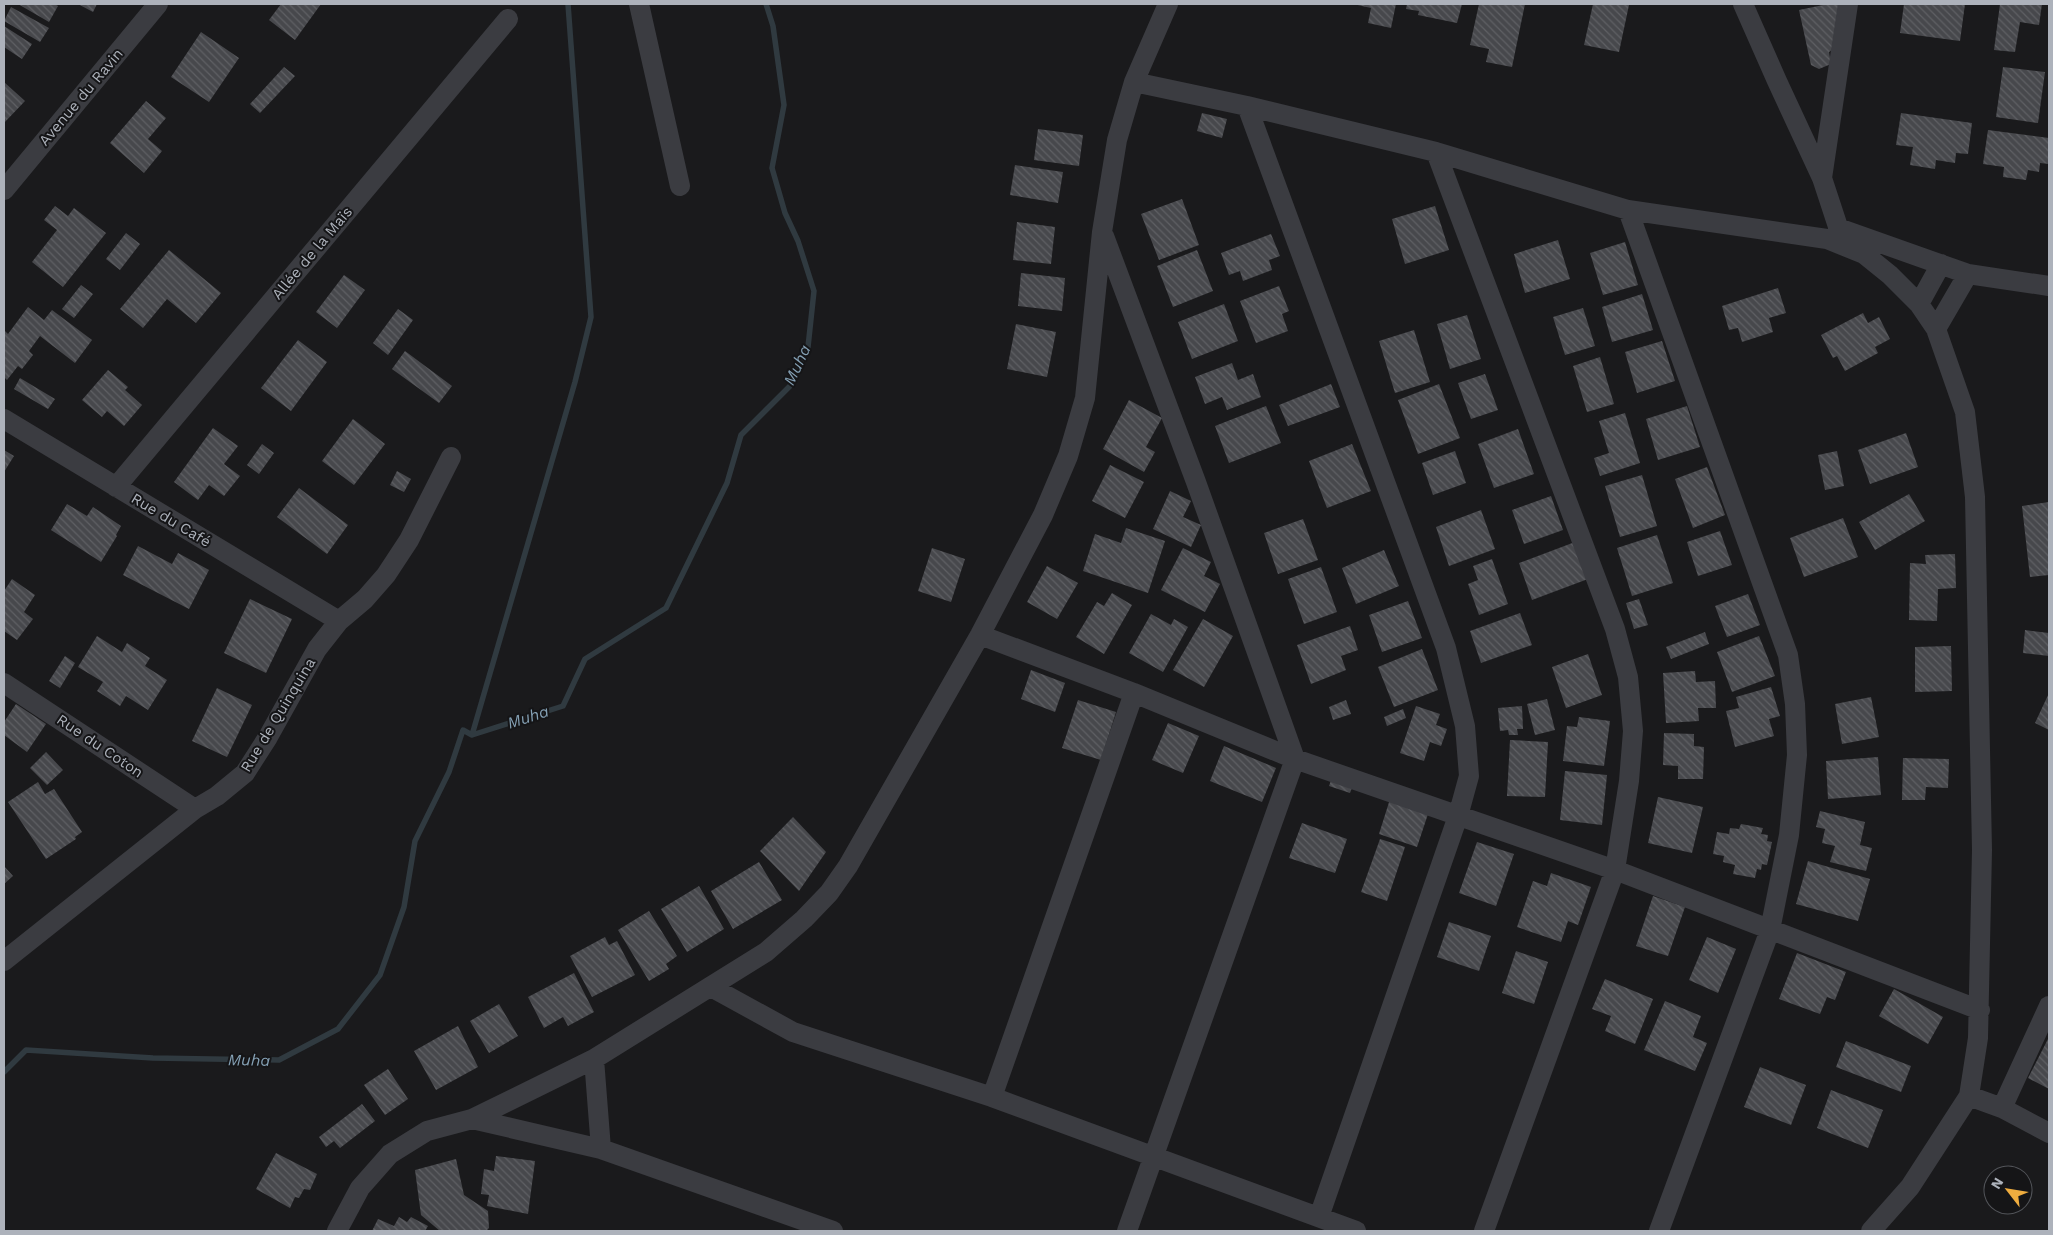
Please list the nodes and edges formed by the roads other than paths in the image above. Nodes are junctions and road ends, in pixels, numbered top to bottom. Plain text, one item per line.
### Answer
1 (158, 4) edge
2 (639, 4) edge
3 (1168, 4) edge
4 (1744, 4) edge
5 (1848, 4) edge
6 (508, 19) dead end
7 (1134, 82) junction
8 (1247, 106) junction
9 (1436, 152) junction
10 (1822, 178) junction
11 (680, 186) dead end
12 (4, 190) edge
13 (1628, 210) junction
14 (1102, 232) junction
15 (1841, 236) junction
16 (1941, 264) junction
17 (1968, 274) junction
18 (2049, 286) edge
19 (1919, 304) junction
20 (1936, 329) junction
21 (4, 419) edge
22 (451, 457) dead end
23 (116, 488) junction
24 (339, 621) junction
25 (980, 635) junction
26 (4, 683) edge
27 (1134, 693) junction
28 (1295, 759) junction
29 (195, 810) junction
30 (1458, 816) junction
31 (1615, 870) junction
32 (1770, 930) junction
33 (4, 961) edge
34 (711, 987) junction
35 (2049, 1006) edge
36 (1980, 1010) junction
37 (594, 1059) junction
38 (1969, 1096) junction
39 (992, 1097) junction
40 (2002, 1108) junction
41 (472, 1119) junction
42 (2049, 1133) edge
43 (600, 1149) junction
44 (1153, 1157) junction
45 (1319, 1217) junction
46 (337, 1231) edge
47 (833, 1231) edge
48 (1127, 1231) edge
49 (1356, 1231) edge
50 (1484, 1231) edge
51 (1659, 1231) edge
52 (1871, 1231) edge

1 - 12 street, Avenue du Ravin
2 - 11 street
3 - 7 street
4 - 10 street
5 - 10 street
6 - 23 street, Allée de la Maïs
7 - 8 street
7 - 14 street
8 - 9 street
8 - 30 street
9 - 13 street
9 - 31 street
10 - 15 street
13 - 15 street
13 - 32 street
14 - 25 street
14 - 28 street
15 - 16 street
15 - 19 street
16 - 17 street
16 - 19 street
17 - 18 street
17 - 20 street
19 - 20 street
20 - 36 street
21 - 23 street, Rue du Café
22 - 24 street, Rue de Quinquina
23 - 24 street, Rue du Café
24 - 29 street, Rue de Quinquina
25 - 27 street
25 - 34 street
26 - 29 street, Rue du Coton
27 - 28 street
27 - 39 street
28 - 30 street
28 - 44 street
29 - 33 street, Rue de Quinquina
30 - 31 street
30 - 45 street
31 - 32 street
31 - 50 street
32 - 36 street
32 - 51 street
34 - 37 street
34 - 39 street
35 - 40 street
36 - 38 street
37 - 41 street
37 - 43 street
38 - 40 street
38 - 52 street
39 - 44 street
40 - 42 street
41 - 43 street
41 - 46 street
43 - 47 street
44 - 45 street
44 - 48 street
45 - 49 street

